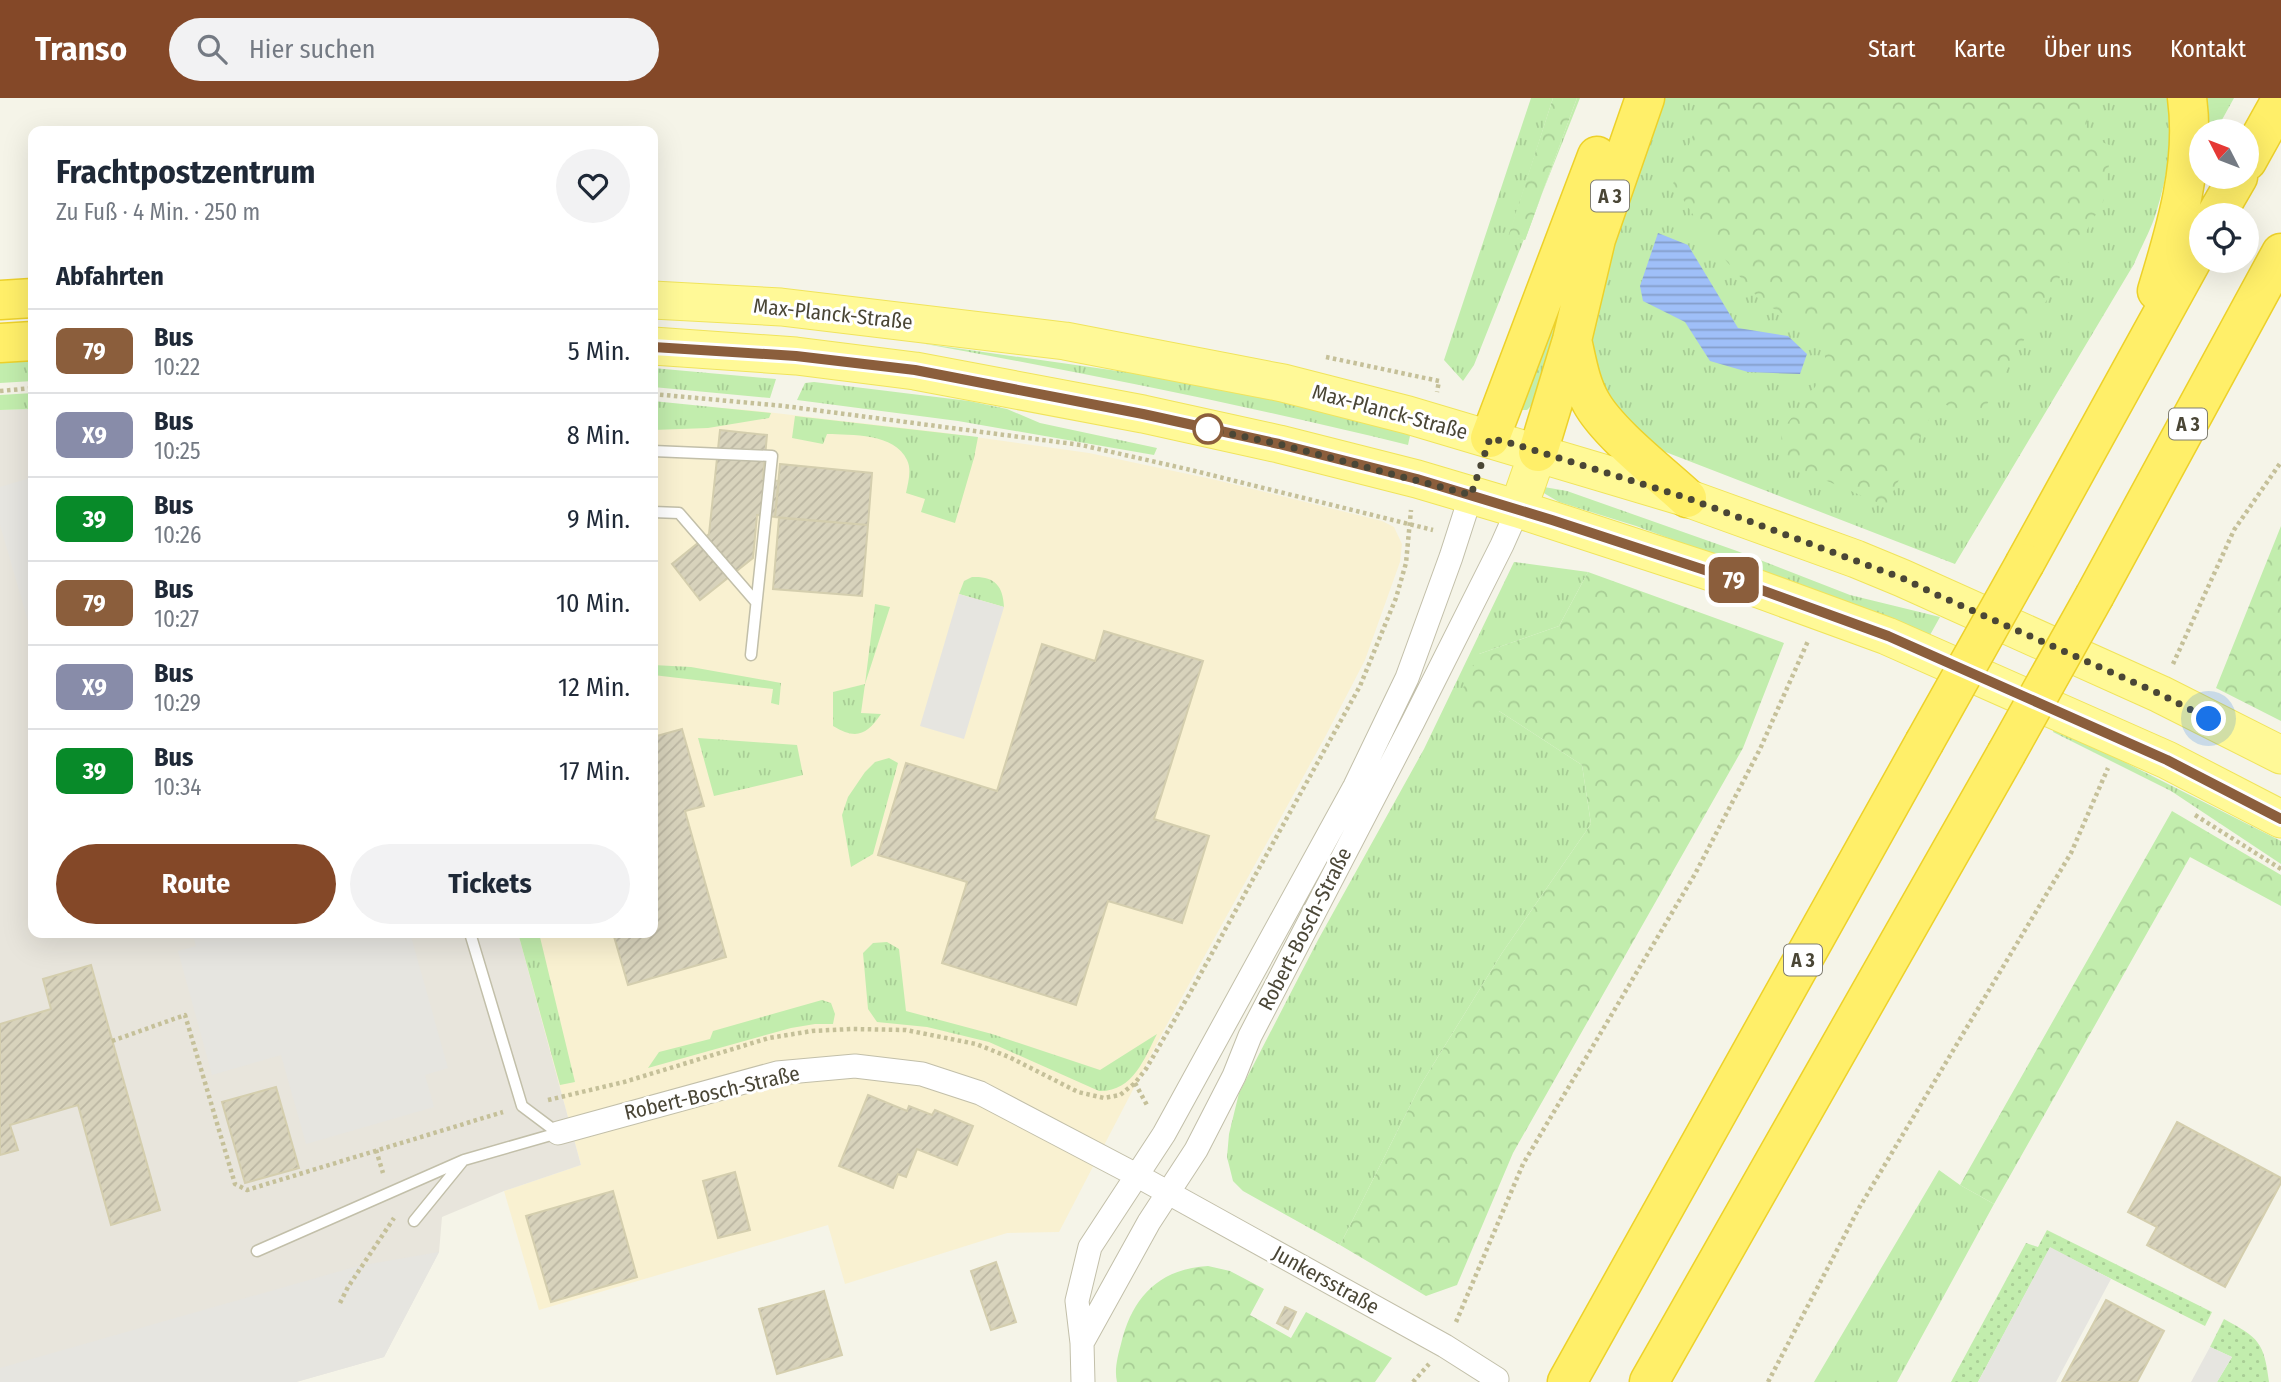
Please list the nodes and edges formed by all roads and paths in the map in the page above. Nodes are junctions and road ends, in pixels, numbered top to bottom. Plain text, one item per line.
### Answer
1 (1619, 98) edge
2 (1645, 98) edge
3 (2187, 98) edge
4 (2281, 100) edge
5 (2259, 139) edge
6 (2281, 253) edge
7 (2189, 265) edge
8 (28, 298) edge
9 (0, 300) edge
10 (658, 300) edge
11 (1572, 340) junction
12 (28, 341) edge
13 (0, 343) edge
14 (658, 346) edge
15 (2136, 359) junction
16 (28, 388) edge
17 (0, 390) edge
18 (1490, 438) junction
19 (658, 451) edge
20 (1538, 452) junction
21 (1201, 462) dead end
22 (2281, 462) edge
23 (1200, 472) dead end
24 (1471, 495) junction
25 (1687, 498) junction
26 (1518, 509) junction
27 (658, 512) edge
28 (1408, 523) dead end
29 (756, 602) junction
30 (1810, 637) dead end
31 (751, 655) dead end
32 (2160, 694) junction
33 (2281, 755) edge
34 (2108, 767) dead end
35 (2281, 819) edge
36 (472, 938) edge
37 (112, 1041) dead end
38 (522, 1106) junction
39 (558, 1133) junction
40 (376, 1150) junction
41 (464, 1160) junction
42 (1153, 1184) junction
43 (389, 1193) junction
44 (414, 1221) dead end
45 (257, 1251) dead end
46 (340, 1303) dead end
47 (1082, 1343) junction
48 (1445, 1346) junction
49 (1497, 1379) dead end
50 (1083, 1382) edge
51 (1567, 1382) edge
52 (1649, 1382) edge
53 (1768, 1382) edge

1 - 18 highway
2 - 11 highway, A 3
3 - 15 highway, A 3
4 - 5 highway
6 - 52 highway, A 3, bridge
7 - 15 highway, A 3
8 - 9 highway
10 - 18 main road, Max-Planck-Straße
11 - 20 highway, A 3
11 - 25 highway, A 3
12 - 13 highway
14 - 24 main road
15 - 51 highway, A 3, bridge
16 - 17 path
18 - 20 main road, Max-Planck-Straße
18 - 24 main road
19 - 29 lane
20 - 25 main road, Max-Planck-Straße
20 - 26 main road
21 - 23 path
22 - 32 path
24 - 26 main road
24 - 42 street, Robert-Bosch-Straße
25 - 32 main road, Max-Planck-Straße
26 - 35 main road
26 - 42 street, Robert-Bosch-Straße
27 - 29 lane
28 - 38 path
29 - 31 lane
30 - 48 path
32 - 33 main road, Max-Planck-Straße
34 - 53 path
36 - 38 lane
37 - 40 path
38 - 39 lane
38 - 40 path
39 - 41 lane
39 - 42 street, Robert-Bosch-Straße
40 - 43 path
41 - 43 lane
41 - 44 lane
42 - 47 street, Robert-Bosch-Straße
42 - 47 street, Robert-Bosch-Straße
42 - 48 street, Junkersstraße
43 - 45 lane
43 - 46 path
47 - 50 street, Robert-Bosch-Straße
48 - 49 street, Junkersstraße

